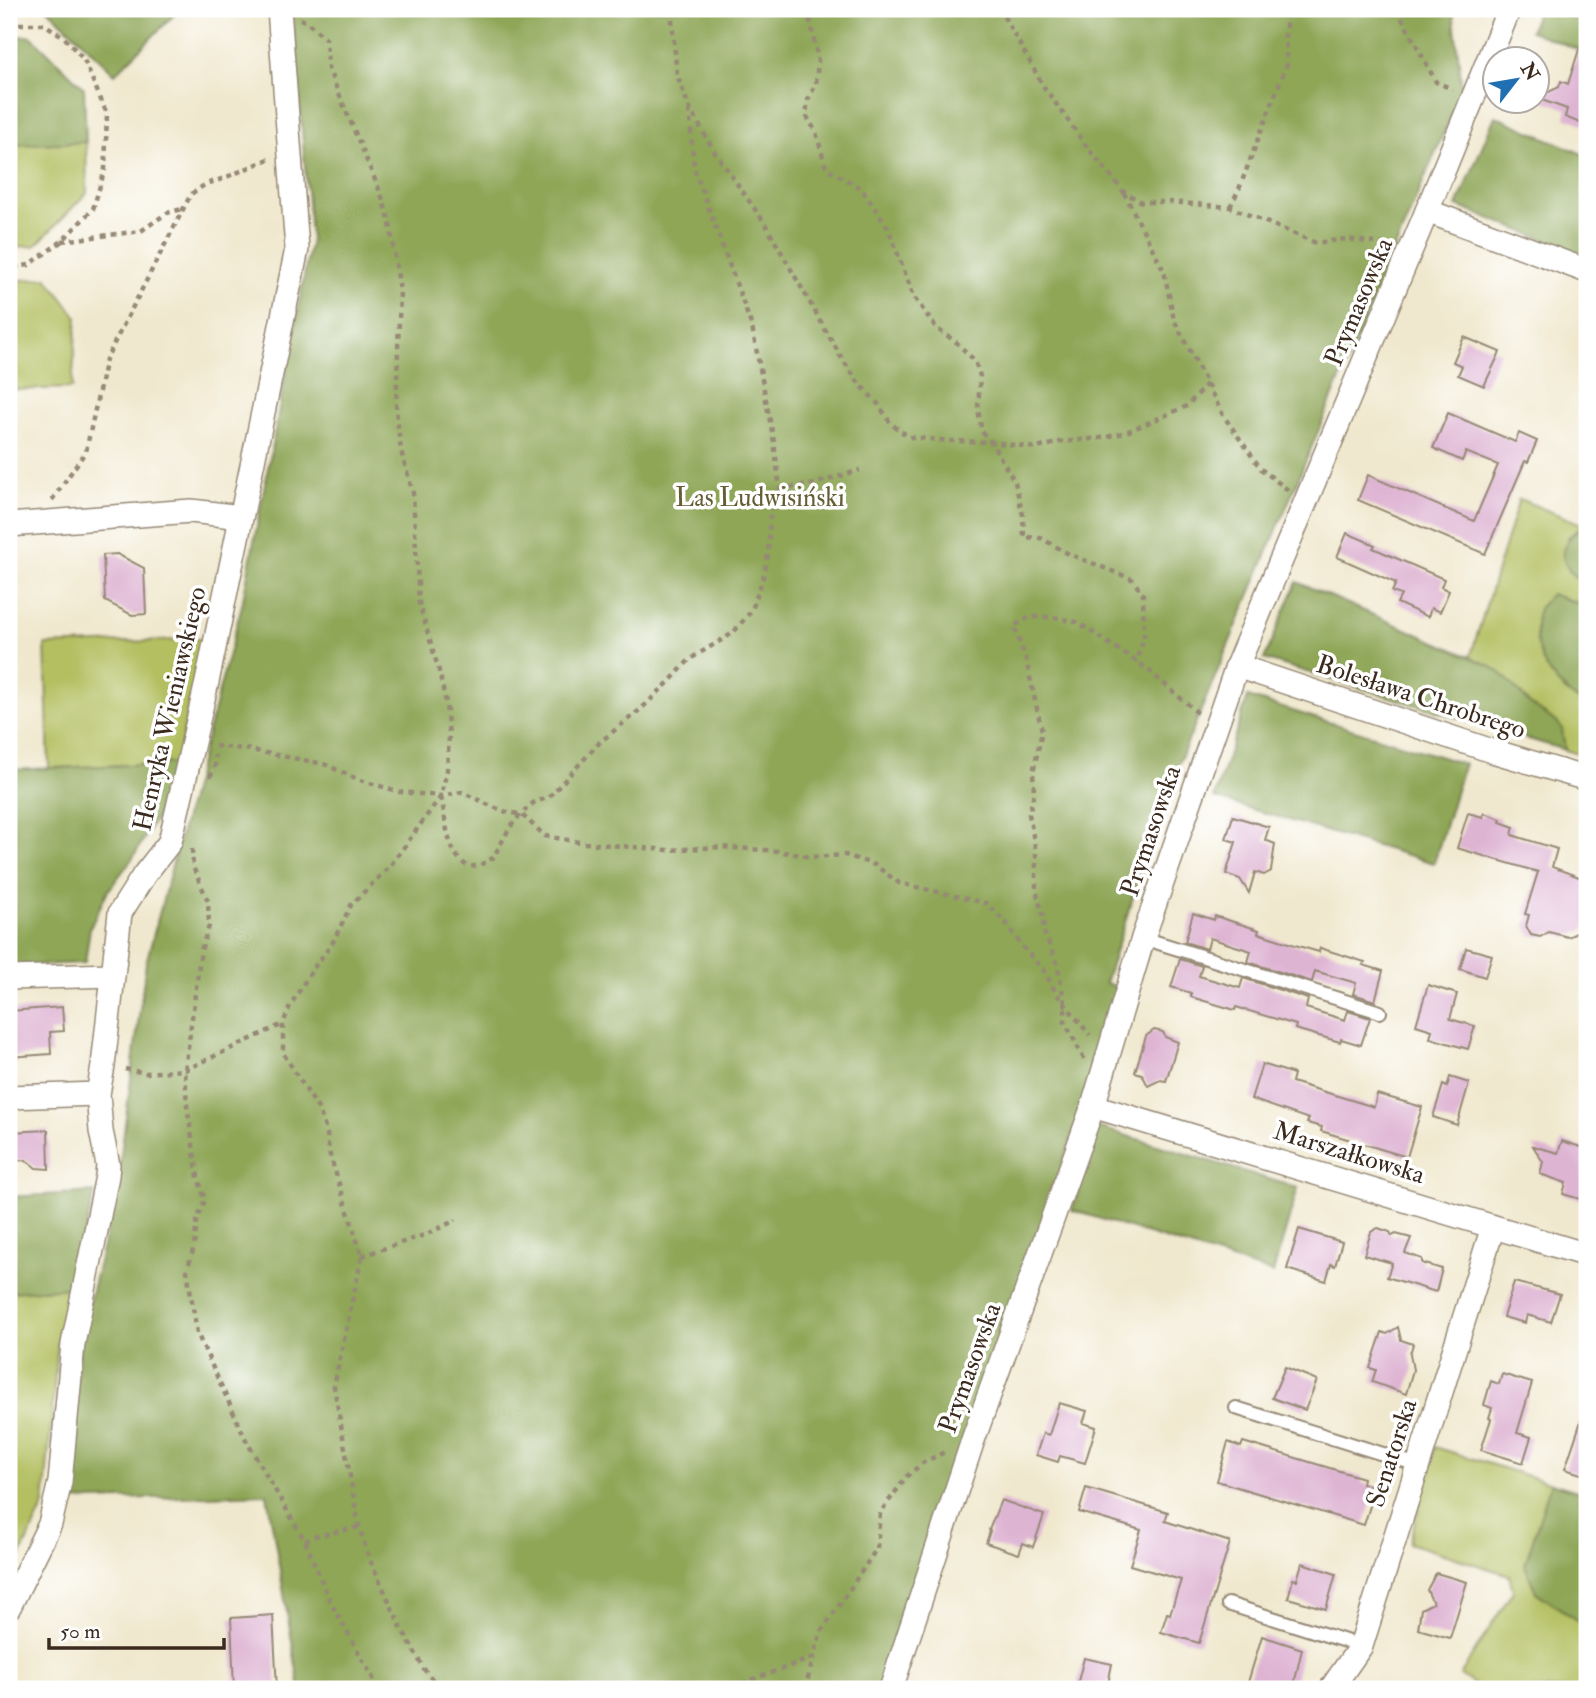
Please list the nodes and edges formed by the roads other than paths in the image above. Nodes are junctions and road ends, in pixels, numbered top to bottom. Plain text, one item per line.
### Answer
1 (1508, 9) edge
2 (279, 11) edge
3 (1427, 211) junction
4 (1587, 271) edge
5 (241, 517) junction
6 (9, 525) edge
7 (1237, 666) junction
8 (1587, 779) edge
9 (1143, 937) junction
10 (113, 975) junction
11 (9, 978) edge
12 (1380, 1012) dead end
13 (98, 1094) junction
14 (9, 1097) edge
15 (1093, 1107) junction
16 (1493, 1227) junction
17 (1587, 1255) edge
18 (1236, 1408) dead end
19 (1418, 1465) junction
20 (1228, 1604) dead end
21 (9, 1607) edge
22 (1360, 1646) junction
23 (891, 1689) edge
24 (1331, 1689) edge

1 - 3 street, Prymasowska
2 - 5 street, Henryka Wieniawskiego
3 - 4 street
3 - 7 street, Prymasowska
5 - 6 street
5 - 10 street, Henryka Wieniawskiego
7 - 8 street, Bolesława Chrobrego
7 - 9 street, Prymasowska
9 - 12 lane
9 - 15 street, Prymasowska
10 - 11 street
10 - 13 street, Henryka Wieniawskiego
13 - 14 street
13 - 21 street, Henryka Wieniawskiego
15 - 16 street, Marszałkowska
15 - 23 street, Prymasowska
16 - 17 street, Marszałkowska
16 - 19 street, Senatorska
18 - 19 lane
19 - 22 street, Senatorska
20 - 22 lane
22 - 24 street, Senatorska

